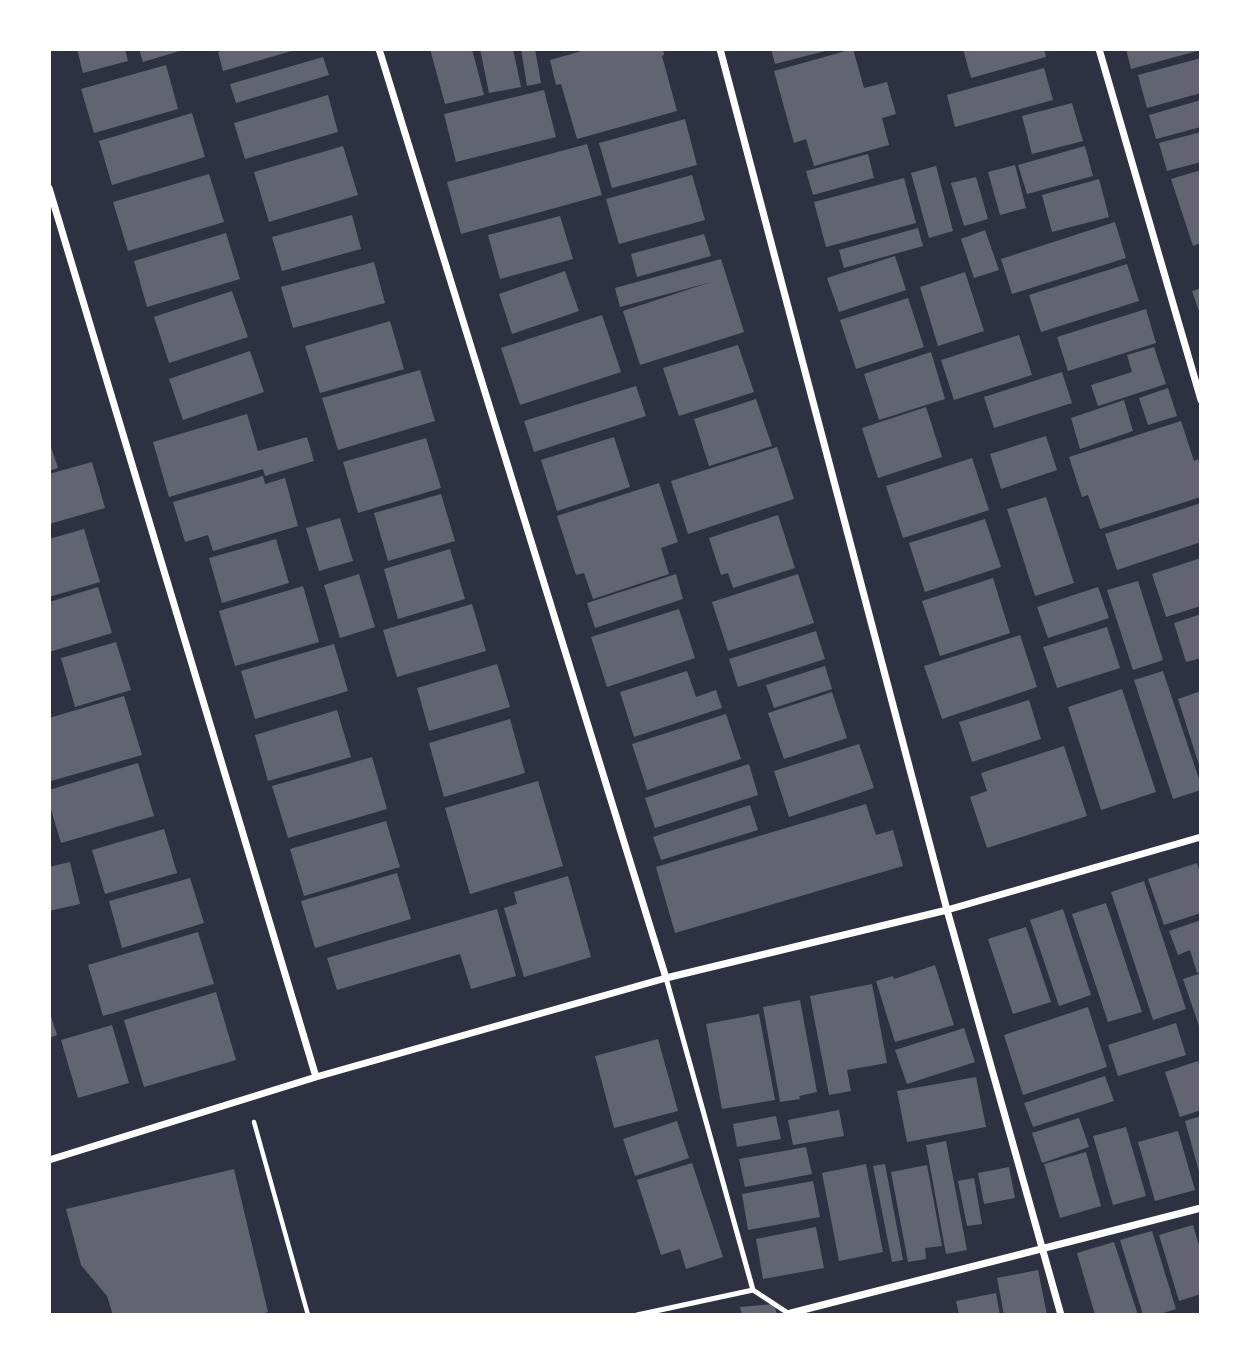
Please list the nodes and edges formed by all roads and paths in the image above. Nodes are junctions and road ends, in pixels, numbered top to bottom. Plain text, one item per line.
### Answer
1 (379, 49) edge
2 (720, 49) edge
3 (1099, 49) edge
4 (49, 188) edge
5 (1201, 400) edge
6 (1201, 837) edge
7 (947, 910) junction
8 (666, 978) junction
9 (316, 1077) junction
10 (247, 1097) junction
11 (49, 1160) edge
12 (1201, 1208) edge
13 (1043, 1248) junction
14 (753, 1290) junction
15 (791, 1314) edge
16 (308, 1315) edge
17 (637, 1315) edge
18 (1061, 1315) edge

1 - 8 street
2 - 7 street
3 - 5 street
4 - 9 street
6 - 7 street
7 - 8 street
7 - 13 street
8 - 9 street
8 - 14 lane
9 - 10 street
10 - 11 street
10 - 16 path
12 - 13 street
13 - 15 street
13 - 18 street
14 - 15 lane
14 - 17 lane

